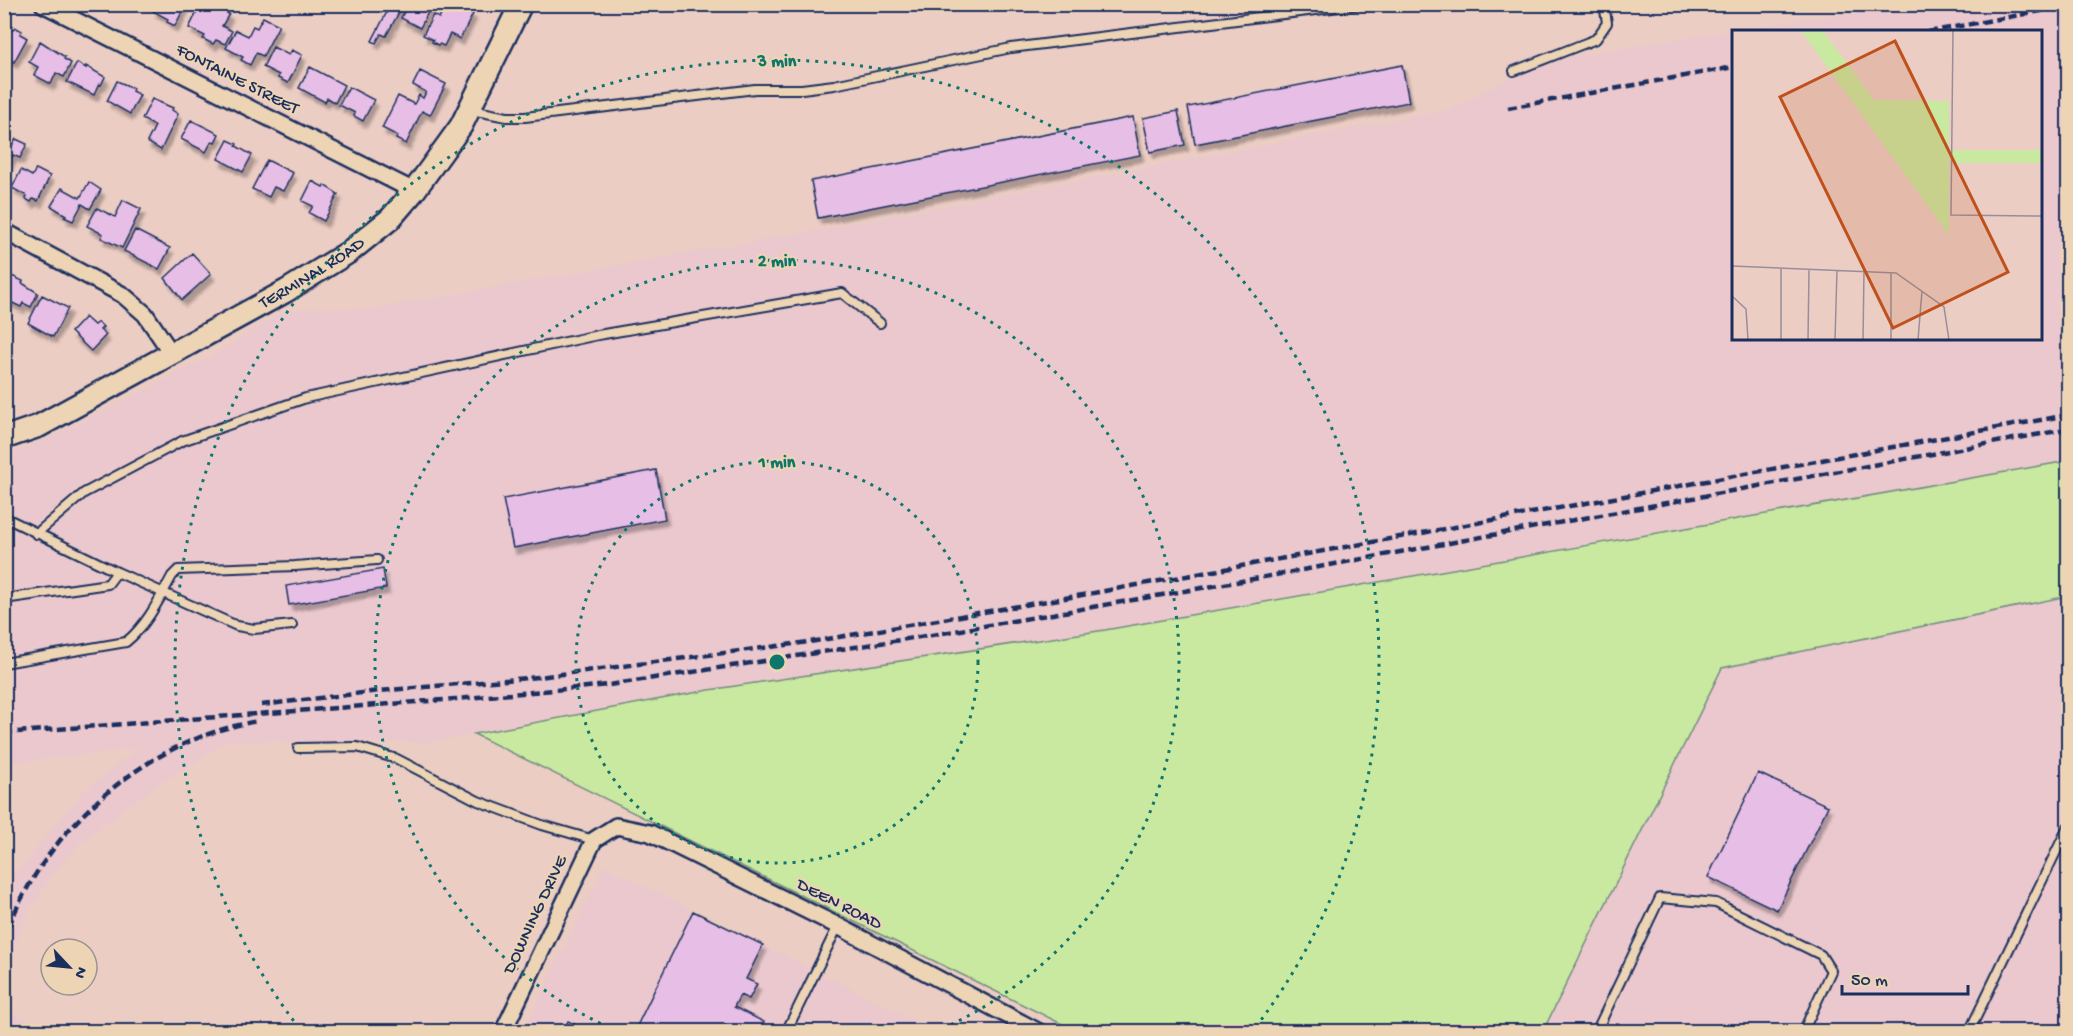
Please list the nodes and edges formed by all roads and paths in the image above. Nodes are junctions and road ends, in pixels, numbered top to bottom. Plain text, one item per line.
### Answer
1 (43, 4) edge
2 (521, 4) edge
3 (1364, 4) edge
4 (1604, 4) edge
5 (1514, 71) dead end
6 (470, 110) junction
7 (414, 191) junction
8 (4, 231) edge
9 (880, 323) dead end
10 (172, 354) junction
11 (4, 438) edge
12 (4, 517) edge
13 (36, 534) junction
14 (377, 560) dead end
15 (117, 572) junction
16 (163, 592) junction
17 (4, 599) edge
18 (292, 625) dead end
19 (4, 663) edge
20 (298, 748) dead end
21 (2068, 827) edge
22 (594, 840) junction
23 (838, 926) junction
24 (503, 1032) edge
25 (786, 1032) edge
26 (1039, 1032) edge
27 (1596, 1032) edge
28 (1803, 1032) edge
29 (1969, 1032) edge

1 - 7 street, FONTAINE STREET
2 - 6 main road, TERMINAL ROAD
3 - 6 lane
4 - 5 lane
6 - 7 main road, TERMINAL ROAD
7 - 10 main road, TERMINAL ROAD
8 - 10 street
9 - 13 lane
10 - 11 main road, TERMINAL ROAD
12 - 13 lane
13 - 15 lane
14 - 16 lane
15 - 16 lane
15 - 17 lane
16 - 18 lane
16 - 19 lane
20 - 22 lane
21 - 29 lane
22 - 23 street, DEEN ROAD
22 - 24 street, DOWNING DRIVE
23 - 25 lane
23 - 26 street, DEEN ROAD
27 - 28 lane

